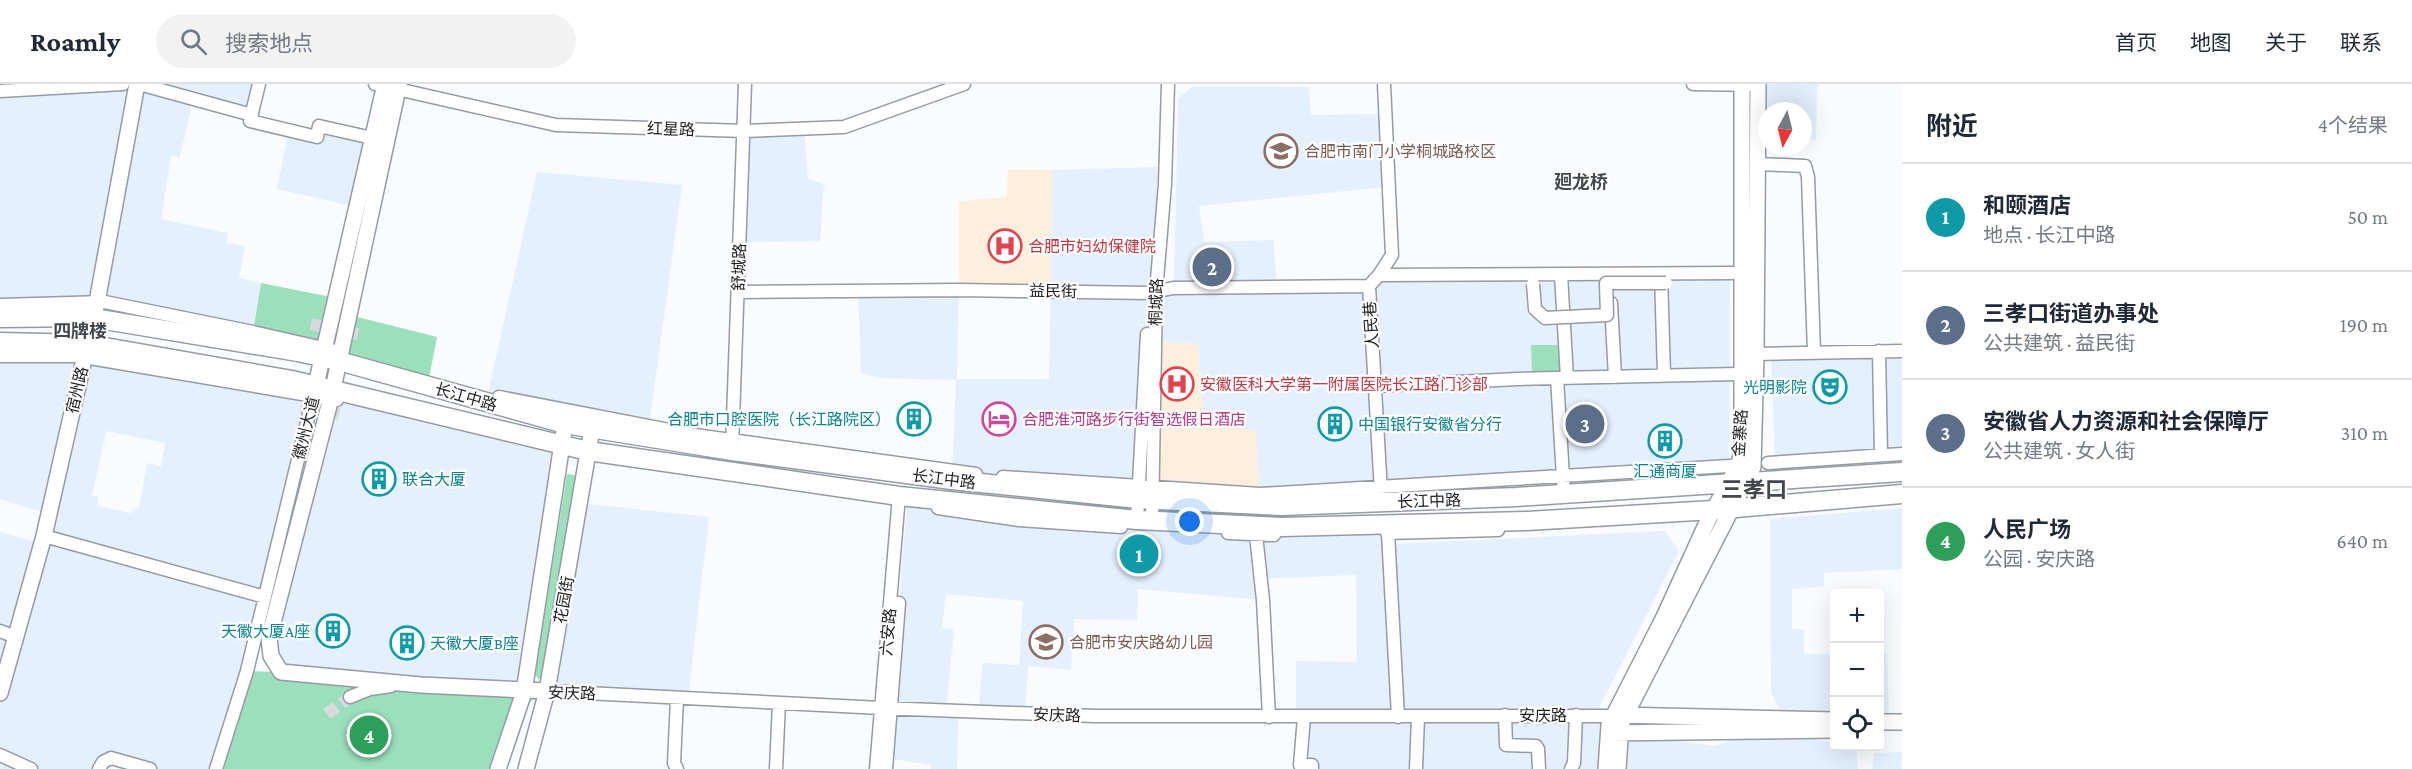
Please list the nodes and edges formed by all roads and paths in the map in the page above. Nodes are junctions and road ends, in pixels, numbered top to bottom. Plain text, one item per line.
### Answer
1 (123, 84) edge
2 (130, 84) edge
3 (138, 84) edge
4 (259, 84) edge
5 (746, 84) edge
6 (964, 84) edge
7 (1162, 84) edge
8 (1168, 84) edge
9 (1384, 84) edge
10 (1693, 84) edge
11 (1743, 84) edge
12 (1758, 84) edge
13 (388, 86) edge
14 (0, 91) edge
15 (252, 115) junction
16 (744, 131) junction
17 (372, 138) junction
18 (1758, 164) junction
19 (1732, 273) dead end
20 (1561, 274) junction
21 (1609, 274) junction
22 (1379, 275) junction
23 (1663, 278) junction
24 (1369, 286) junction
25 (738, 292) junction
26 (1152, 292) junction
27 (1535, 292) dead end
28 (0, 305) edge
29 (92, 310) junction
30 (0, 318) edge
31 (0, 342) edge
32 (83, 350) junction
33 (1879, 351) junction
34 (1902, 351) edge
35 (1814, 352) junction
36 (1756, 354) junction
37 (332, 355) junction
38 (0, 357) edge
39 (1736, 374) dead end
40 (1664, 376) junction
41 (1615, 377) junction
42 (1562, 378) junction
43 (1375, 386) junction
44 (323, 392) junction
45 (565, 424) junction
46 (592, 429) junction
47 (732, 445) junction
48 (561, 448) junction
49 (588, 454) junction
50 (1902, 454) edge
51 (1881, 455) junction
52 (1768, 463) dead end
53 (1902, 472) edge
54 (1740, 474) junction
55 (1564, 484) junction
56 (1145, 492) junction
57 (1381, 494) junction
58 (1902, 494) edge
59 (903, 499) junction
60 (1902, 502) edge
61 (1720, 513) junction
62 (1145, 520) junction
63 (1388, 533) junction
64 (1256, 535) junction
65 (44, 536) junction
66 (265, 597) junction
67 (8, 634) edge
68 (0, 665) edge
69 (281, 672) joint
70 (407, 683) junction
71 (524, 692) junction
72 (547, 692) junction
73 (0, 693) edge
74 (350, 697) tunnel mouth
75 (677, 698) junction
76 (779, 703) junction
77 (886, 709) junction
78 (1576, 715) junction
79 (1620, 715) junction
80 (1505, 716) junction
81 (1269, 717) junction
82 (1304, 717) junction
83 (1398, 717) junction
84 (1418, 717) junction
85 (1830, 720) edge
86 (1884, 722) edge
87 (1902, 722) edge
88 (1830, 730) edge
89 (1884, 730) edge
90 (1902, 730) edge
91 (1613, 733) junction
92 (0, 755) edge
93 (674, 767) edge
94 (215, 768) edge
95 (31, 769) edge
96 (99, 769) edge
97 (150, 769) edge
98 (498, 769) edge
99 (507, 769) edge
100 (526, 769) edge
101 (776, 769) edge
102 (876, 769) edge
103 (886, 769) edge
104 (1312, 769) edge
105 (1416, 769) edge
106 (1539, 769) edge
107 (1571, 769) edge
108 (1606, 769) edge
109 (1618, 769) edge

1 - 14 street
2 - 29 main road, 宿州路
3 - 15 street
3 - 29 main road, 宿州路
4 - 15 street
5 - 16 street, 舒城路
6 - 16 street, 红星路
7 - 26 street, 桐城路
8 - 26 street, 桐城路
9 - 22 street, 人民巷
10 - 11 street
11 - 12 street
11 - 54 main road, 金寨路
12 - 18 main road, 金寨路
13 - 16 street, 红星路
13 - 17 main road, 徽州大道
13 - 37 main road, 徽州大道
15 - 17 street
16 - 25 street, 舒城路
17 - 37 main road, 徽州大道
18 - 35 street
18 - 36 main road, 金寨路
19 - 23 street
20 - 21 street
20 - 22 street
20 - 42 street
21 - 23 street
21 - 41 street
22 - 24 street, 人民巷
23 - 27 street, bridge
23 - 40 street
24 - 26 street, 益民街
24 - 43 street, 人民巷
25 - 26 street, 益民街
25 - 47 street, 舒城路
26 - 56 street, 桐城路
28 - 29 street
29 - 30 highway, 长江中路
29 - 32 main road, 宿州路
29 - 37 highway, 长江中路
31 - 32 highway, 长江中路
32 - 38 street
32 - 44 highway, 长江中路
32 - 65 main road, 宿州路
32 - 67 main road, 宿州路
33 - 34 street
33 - 35 street
33 - 51 street
35 - 36 street
36 - 54 main road, 金寨路
37 - 44 main road, 徽州大道
37 - 45 highway, 长江中路
37 - 47 street
39 - 40 street
40 - 41 street
41 - 42 street
42 - 43 street
42 - 55 street
43 - 57 street, 人民巷
44 - 48 highway, 长江中路
44 - 66 street, 徽州大道
44 - 69 main road, 徽州大道
45 - 46 highway, 长江中路
45 - 48 main road, 花园街
46 - 47 highway, 长江中路
46 - 49 main road, 花园街
47 - 56 highway, 长江中路
48 - 49 highway, 长江中路
48 - 71 main road, 花园街
49 - 59 highway, 长江中路
49 - 72 main road, 花园街
50 - 51 street
51 - 52 street
53 - 54 highway, 长江中路
54 - 55 highway, 长江中路
54 - 61 main road, 金寨路
55 - 57 highway, 长江中路
56 - 57 highway, 长江中路
56 - 62 street, 桐城路
58 - 61 highway, 长江中路
59 - 62 highway, 长江中路
59 - 64 street
59 - 77 street, 六安路
60 - 61 street
61 - 62 highway, 长江中路
61 - 63 street
61 - 79 main road, 金寨路
63 - 64 street
63 - 83 street
64 - 81 street
65 - 66 street
65 - 67 main road, 宿州路
66 - 94 street, 徽州大道
67 - 68 main road, 宿州路
67 - 73 main road, 宿州路
69 - 70 main road, 安庆路
70 - 71 main road, 安庆路
70 - 74 street
71 - 72 main road, 安庆路
71 - 98 main road, 花园街
71 - 99 main road, 花园街
72 - 75 street, 安庆路
72 - 100 main road, 花园街
75 - 76 street, 安庆路
75 - 93 street
76 - 77 street, 安庆路
76 - 101 street
77 - 81 street, 安庆路
77 - 102 street, 六安路
77 - 103 street, 六安路
78 - 79 street, 安庆路
78 - 80 street, 安庆路
78 - 107 street
79 - 85 main road, 安庆路
79 - 91 main road, 金寨路
80 - 84 street, 安庆路
80 - 106 street
81 - 82 street, 安庆路
82 - 83 street, 安庆路
82 - 104 street
83 - 84 street, 安庆路
84 - 105 street
86 - 87 main road
88 - 91 main road
89 - 90 main road
91 - 108 main road
91 - 109 main road
92 - 95 street
96 - 97 street

